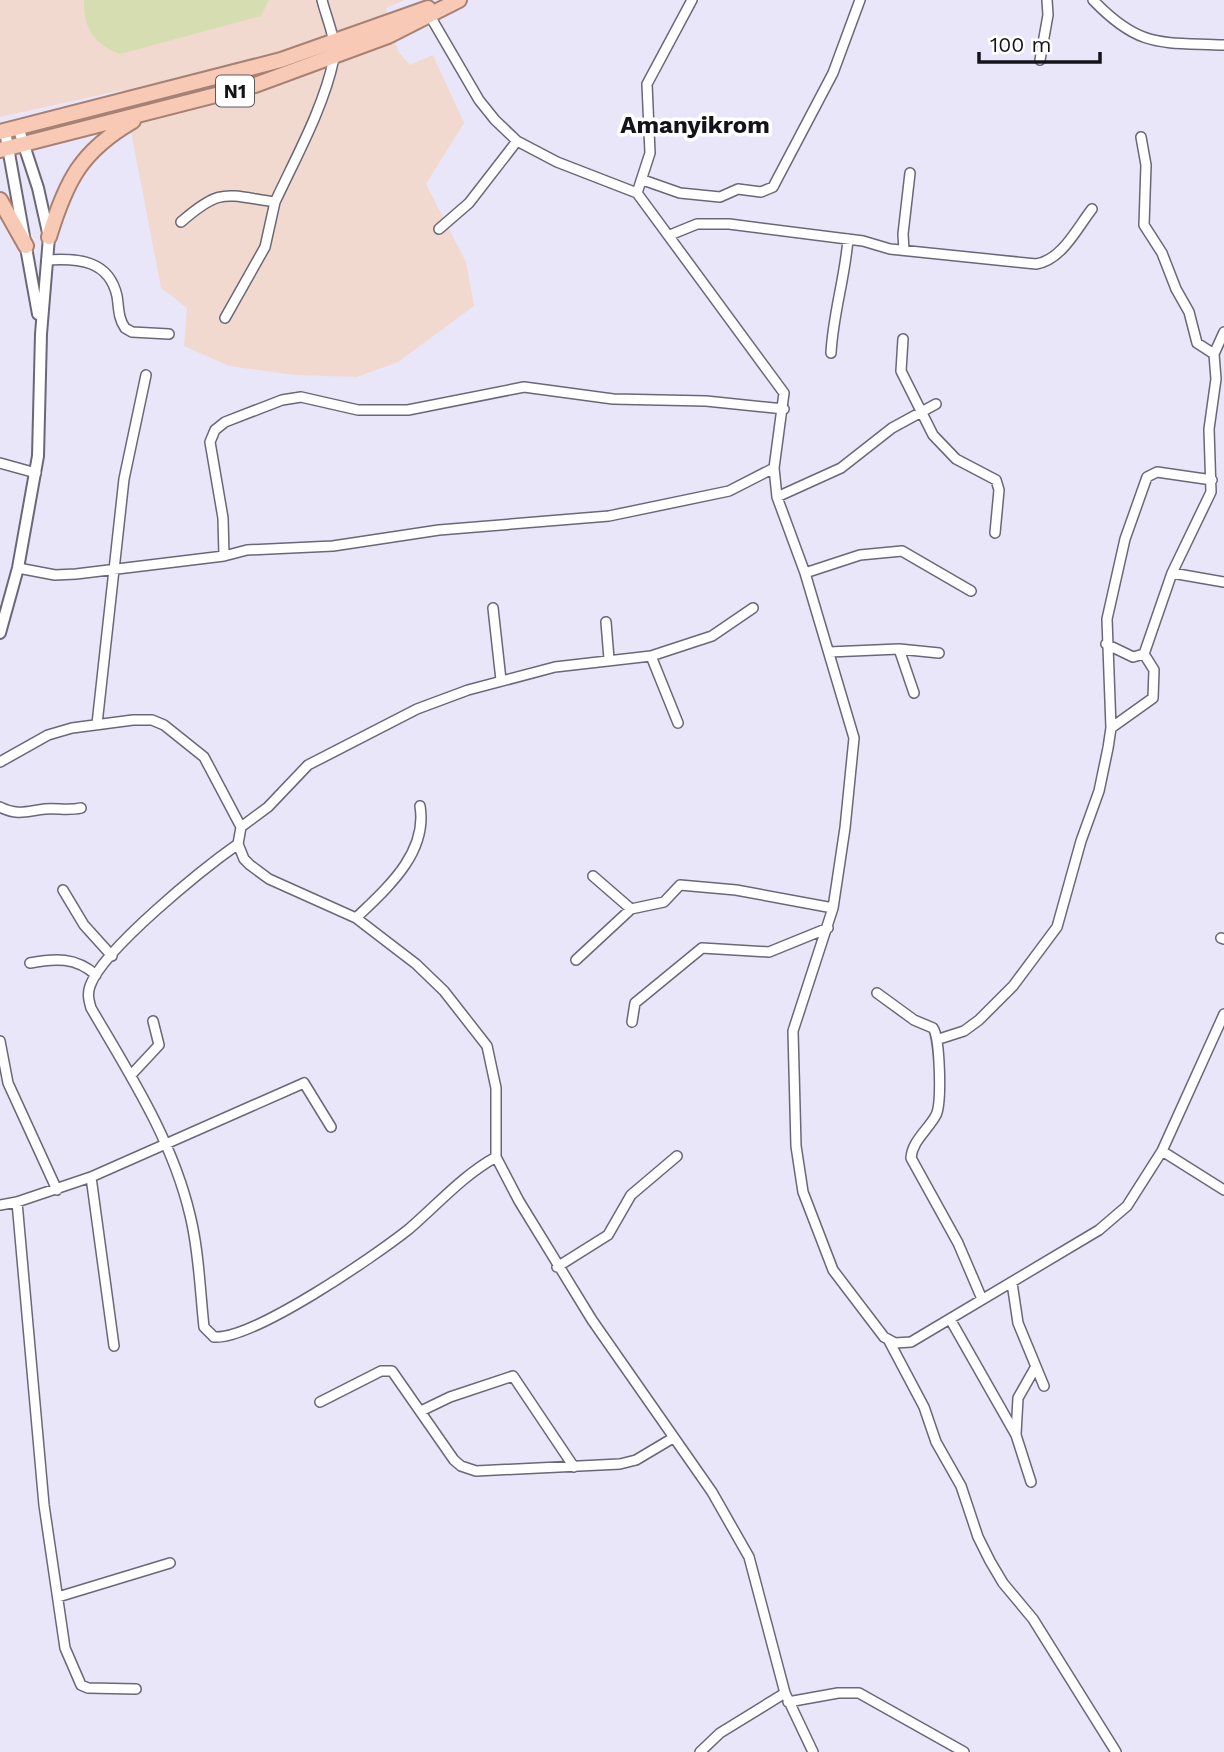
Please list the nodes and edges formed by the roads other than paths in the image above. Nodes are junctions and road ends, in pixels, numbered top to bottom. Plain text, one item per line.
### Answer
1 (322, 0) edge
2 (445, 0) edge
3 (459, 0) edge
4 (692, 0) edge
5 (860, 0) edge
6 (1046, 0) edge
7 (1093, 0) edge
8 (430, 16) junction
9 (1224, 45) edge
10 (334, 50) junction
11 (1040, 60) dead end
12 (147, 113) junction
13 (7, 130) edge
14 (1141, 137) dead end
15 (517, 141) junction
16 (23, 144) junction
17 (3, 149) edge
18 (910, 173) dead end
19 (643, 180) junction
20 (637, 193) junction
21 (0, 200) edge
22 (275, 202) junction
23 (1092, 208) dead end
24 (181, 222) dead end
25 (439, 229) dead end
26 (670, 235) junction
27 (48, 237) junction
28 (848, 239) junction
29 (26, 246) junction
30 (904, 250) junction
31 (47, 260) junction
32 (225, 318) dead end
33 (1224, 332) edge
34 (41, 334) junction
35 (169, 334) dead end
36 (903, 339) dead end
37 (831, 353) dead end
38 (1214, 354) junction
39 (146, 375) dead end
40 (936, 404) dead end
41 (784, 410) junction
42 (920, 412) junction
43 (0, 463) edge
44 (774, 468) junction
45 (36, 473) junction
46 (1212, 480) junction
47 (777, 498) junction
48 (995, 533) dead end
49 (223, 556) junction
50 (18, 568) junction
51 (112, 570) junction
52 (805, 573) junction
53 (1172, 573) junction
54 (1224, 582) edge
55 (971, 592) dead end
56 (493, 608) dead end
57 (752, 608) dead end
58 (606, 622) dead end
59 (0, 634) edge
60 (1106, 644) junction
61 (899, 649) junction
62 (830, 652) junction
63 (939, 653) dead end
64 (1144, 654) junction
65 (651, 656) junction
66 (609, 659) junction
67 (501, 680) junction
68 (914, 694) dead end
69 (678, 723) dead end
70 (97, 724) junction
71 (1111, 727) junction
72 (0, 762) edge
73 (420, 806) dead end
74 (0, 807) edge
75 (81, 808) dead end
76 (241, 827) junction
77 (238, 844) junction
78 (593, 876) dead end
79 (63, 890) dead end
80 (833, 908) junction
81 (631, 909) junction
82 (356, 918) junction
83 (828, 928) junction
84 (112, 956) junction
85 (576, 960) dead end
86 (30, 963) dead end
87 (96, 975) junction
88 (877, 993) dead end
89 (1224, 1014) edge
90 (153, 1021) dead end
91 (632, 1022) dead end
92 (1221, 1030) edge
93 (939, 1039) junction
94 (0, 1041) edge
95 (132, 1074) junction
96 (331, 1127) dead end
97 (166, 1145) junction
98 (1162, 1151) junction
99 (677, 1156) dead end
100 (496, 1157) junction
101 (91, 1177) junction
102 (57, 1189) junction
103 (1224, 1190) edge
104 (17, 1202) junction
105 (0, 1205) edge
106 (557, 1267) junction
107 (1012, 1283) junction
108 (982, 1299) junction
109 (950, 1319) junction
110 (889, 1340) junction
111 (114, 1346) dead end
112 (1035, 1367) junction
113 (1044, 1386) dead end
114 (320, 1402) dead end
115 (421, 1411) junction
116 (1016, 1436) junction
117 (673, 1438) junction
118 (574, 1467) junction
119 (1031, 1482) dead end
120 (170, 1563) dead end
121 (58, 1597) junction
122 (136, 1689) dead end
123 (787, 1698) junction
124 (700, 1752) edge
125 (813, 1752) edge
126 (964, 1752) edge
127 (1116, 1752) edge

1 - 10 street
2 - 10 highway, N1
3 - 8 highway, N1
4 - 19 street
5 - 19 street
6 - 11 street
7 - 9 street
8 - 10 highway, N1
8 - 15 street
10 - 12 highway, N1
10 - 13 highway, N1
10 - 22 street
12 - 16 highway, N1
12 - 27 highway
13 - 16 street
13 - 17 street
14 - 38 street
15 - 20 street
15 - 25 street
16 - 17 highway, N1
16 - 27 street
17 - 29 street
18 - 30 street
19 - 20 street
20 - 26 street
21 - 29 highway
22 - 24 street
22 - 32 street
23 - 30 street
26 - 28 street
26 - 41 street
27 - 31 street
28 - 30 street
28 - 37 street
29 - 34 street
31 - 34 street
31 - 35 street
33 - 38 street
34 - 45 street
36 - 42 street
38 - 46 street
39 - 51 street
40 - 42 street
41 - 44 street
41 - 49 street
42 - 47 street
42 - 48 street
43 - 45 street
44 - 47 street
44 - 49 street
45 - 50 street
46 - 53 street
46 - 60 street
47 - 52 street
49 - 51 street
50 - 51 street
50 - 59 street
51 - 70 street
52 - 55 street
52 - 62 street
53 - 54 street
53 - 64 street
56 - 67 street
57 - 65 street
58 - 66 street
60 - 64 street
60 - 71 street
61 - 62 street
61 - 63 street
61 - 68 street
62 - 80 street
64 - 71 street
65 - 66 street
65 - 69 street
66 - 67 street
67 - 76 street
70 - 72 street
70 - 76 street
71 - 93 street
73 - 82 street
74 - 75 street
76 - 77 street
77 - 82 street
77 - 84 street
78 - 81 street
79 - 84 street
80 - 81 street
80 - 83 street
81 - 85 street
82 - 100 street
83 - 91 street
83 - 110 street
84 - 87 street
86 - 87 street
87 - 95 street
88 - 93 street
89 - 92 street
90 - 95 street
92 - 98 street
93 - 108 street
94 - 102 street
95 - 97 street
96 - 97 street
97 - 100 street
97 - 101 street
98 - 103 street
98 - 107 street
99 - 106 street
100 - 106 street
101 - 102 street
101 - 111 street
102 - 104 street
104 - 105 street
104 - 121 street
106 - 117 street
107 - 108 street
107 - 112 street
108 - 109 street
109 - 110 street
109 - 116 street
110 - 127 street
112 - 113 street
112 - 116 street
114 - 115 street
115 - 118 street
115 - 118 street
116 - 119 street
117 - 118 street
117 - 123 street
120 - 121 street
121 - 122 street
123 - 124 street
123 - 125 street
123 - 126 street

